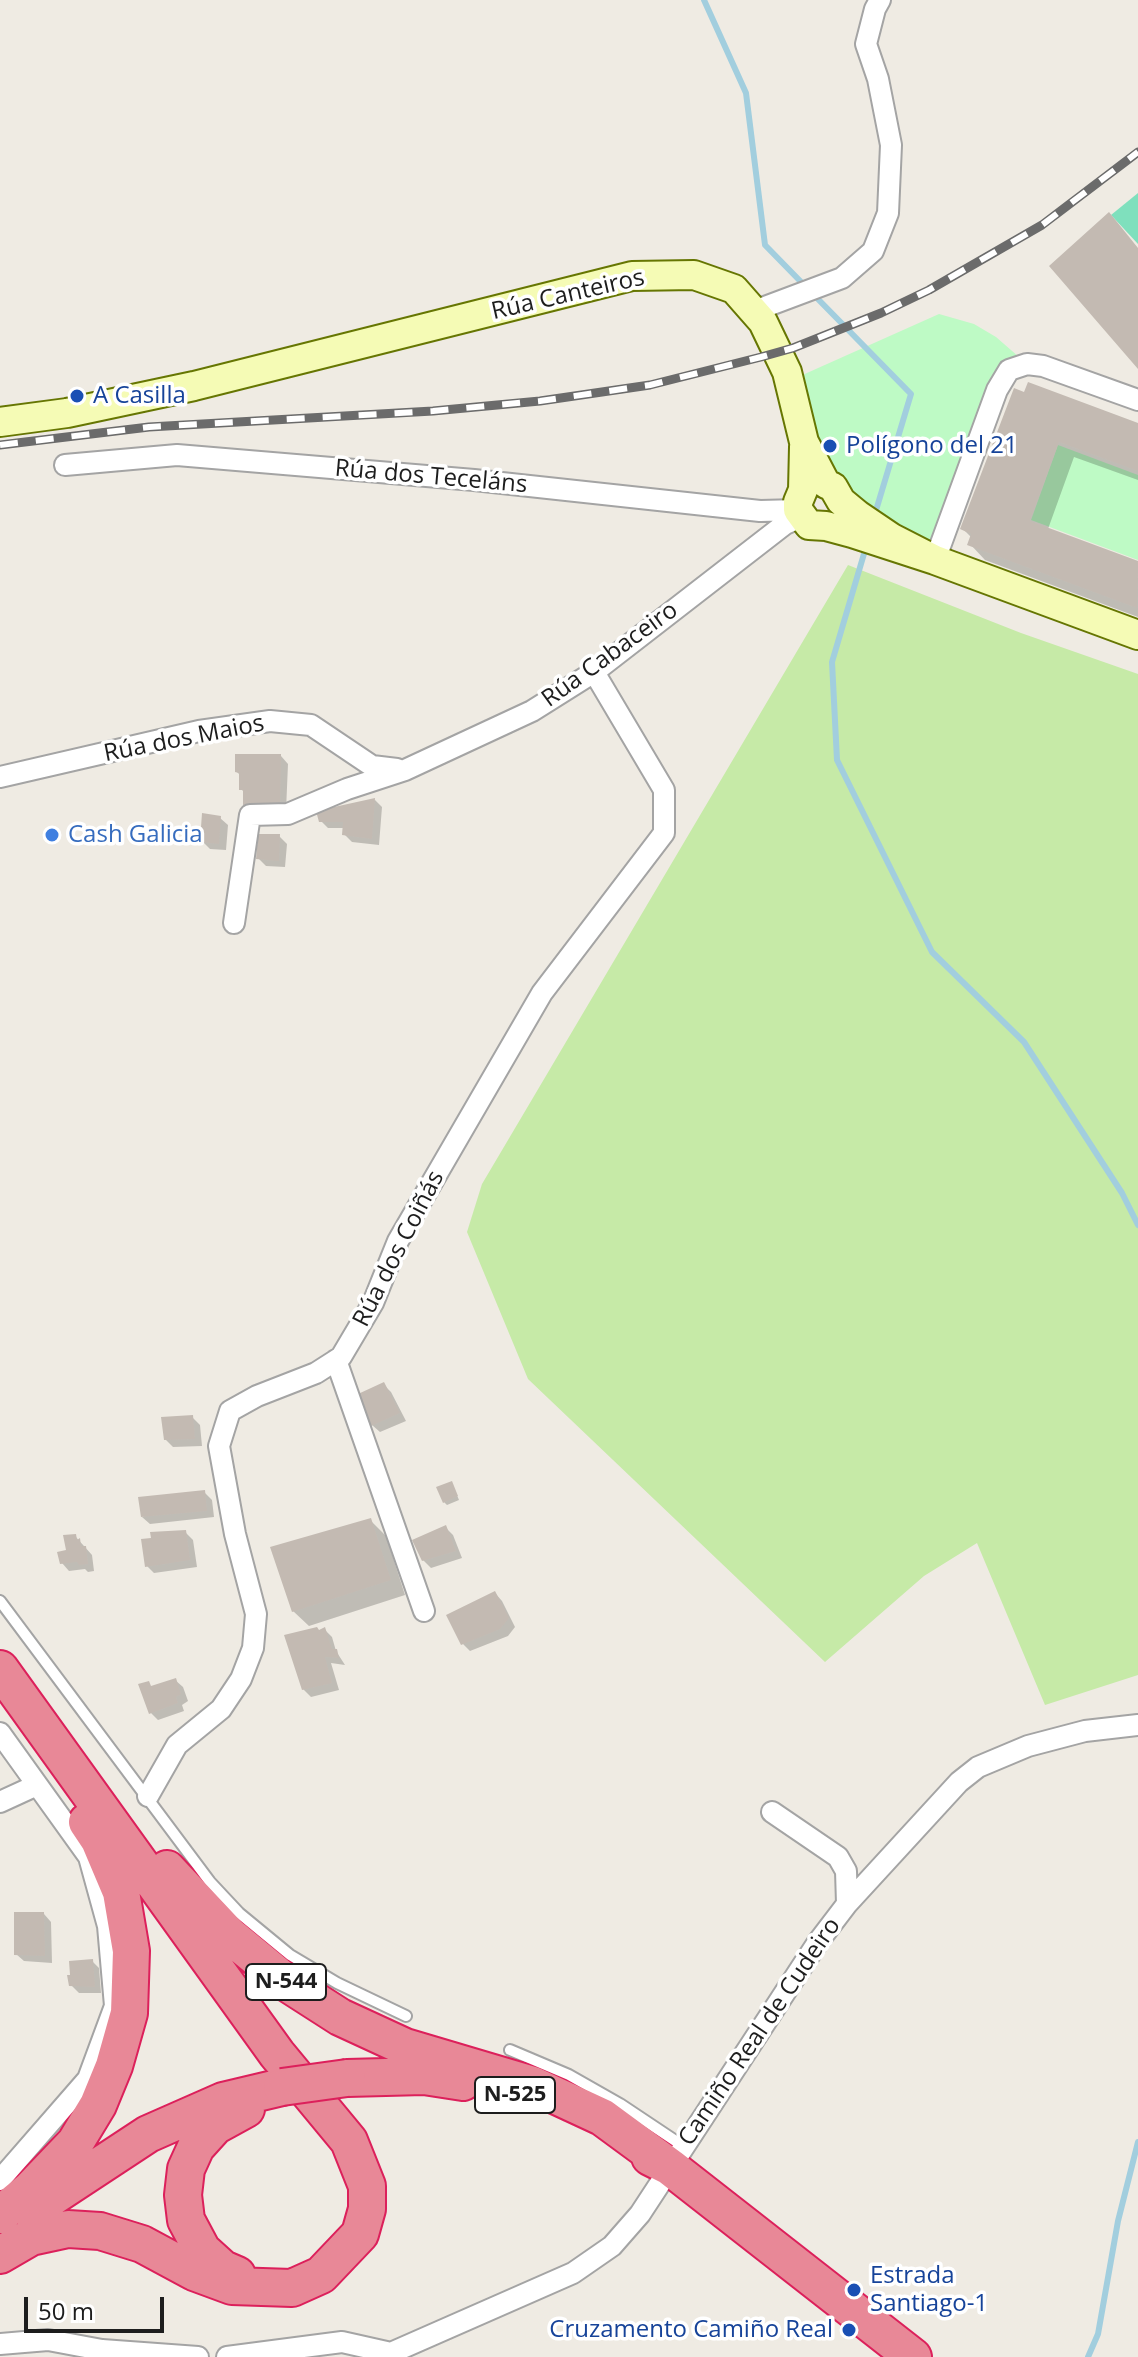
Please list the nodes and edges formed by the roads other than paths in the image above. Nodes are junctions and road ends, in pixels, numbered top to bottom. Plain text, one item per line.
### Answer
1 (880, 0) edge
2 (754, 311) junction
3 (1138, 400) edge
4 (0, 422) edge
5 (65, 465) dead end
6 (816, 504) junction
7 (935, 560) junction
8 (1138, 635) edge
9 (594, 672) junction
10 (405, 770) junction
11 (0, 777) edge
12 (234, 923) dead end
13 (336, 1360) junction
14 (0, 1601) edge
15 (424, 1611) dead end
16 (0, 1666) edge
17 (0, 1677) edge
18 (1138, 1725) edge
19 (0, 1733) edge
20 (37, 1785) junction
21 (148, 1796) junction
22 (0, 1802) edge
23 (772, 1812) dead end
24 (847, 1904) junction
25 (406, 2016) dead end
26 (510, 2050) dead end
27 (282, 2087) junction
28 (676, 2157) junction
29 (0, 2180) edge
30 (0, 2215) edge
31 (0, 2233) edge
32 (0, 2255) edge
33 (270, 2289) junction
34 (0, 2344) edge
35 (338, 2349) edge
36 (100, 2354) edge
37 (390, 2355) edge
38 (198, 2357) edge
39 (227, 2357) edge
40 (913, 2357) edge

1 - 2 street
2 - 4 street, Rúa Canteiros
2 - 6 street, Rúa Canteiros
3 - 7 street
5 - 6 street, Rúa dos Teceláns
6 - 7 street
6 - 9 street, Rúa Cabaceiro
7 - 8 street
9 - 10 street, Rúa Cabaceiro
9 - 13 street, Rúa dos Coiñás
10 - 11 street, Rúa dos Maios
10 - 12 street, Rúa Cabaceiro
13 - 15 street
13 - 21 street, Rúa dos Coiñás
14 - 21 lane
16 - 28 highway, N-544
16 - 33 highway, N-544
17 - 30 highway
18 - 24 street, Camiño Real de Cudeiro
19 - 20 street
20 - 22 street
20 - 29 street
21 - 25 lane
23 - 24 street
24 - 28 street, Camiño Real de Cudeiro
26 - 28 lane
27 - 28 highway, N-525, bridge
27 - 31 highway, N-525
27 - 33 highway
28 - 37 street, Camiño Real de Cudeiro
28 - 40 highway, N-525
32 - 33 highway, N-544
34 - 36 street
35 - 37 street
35 - 39 street
36 - 38 street

